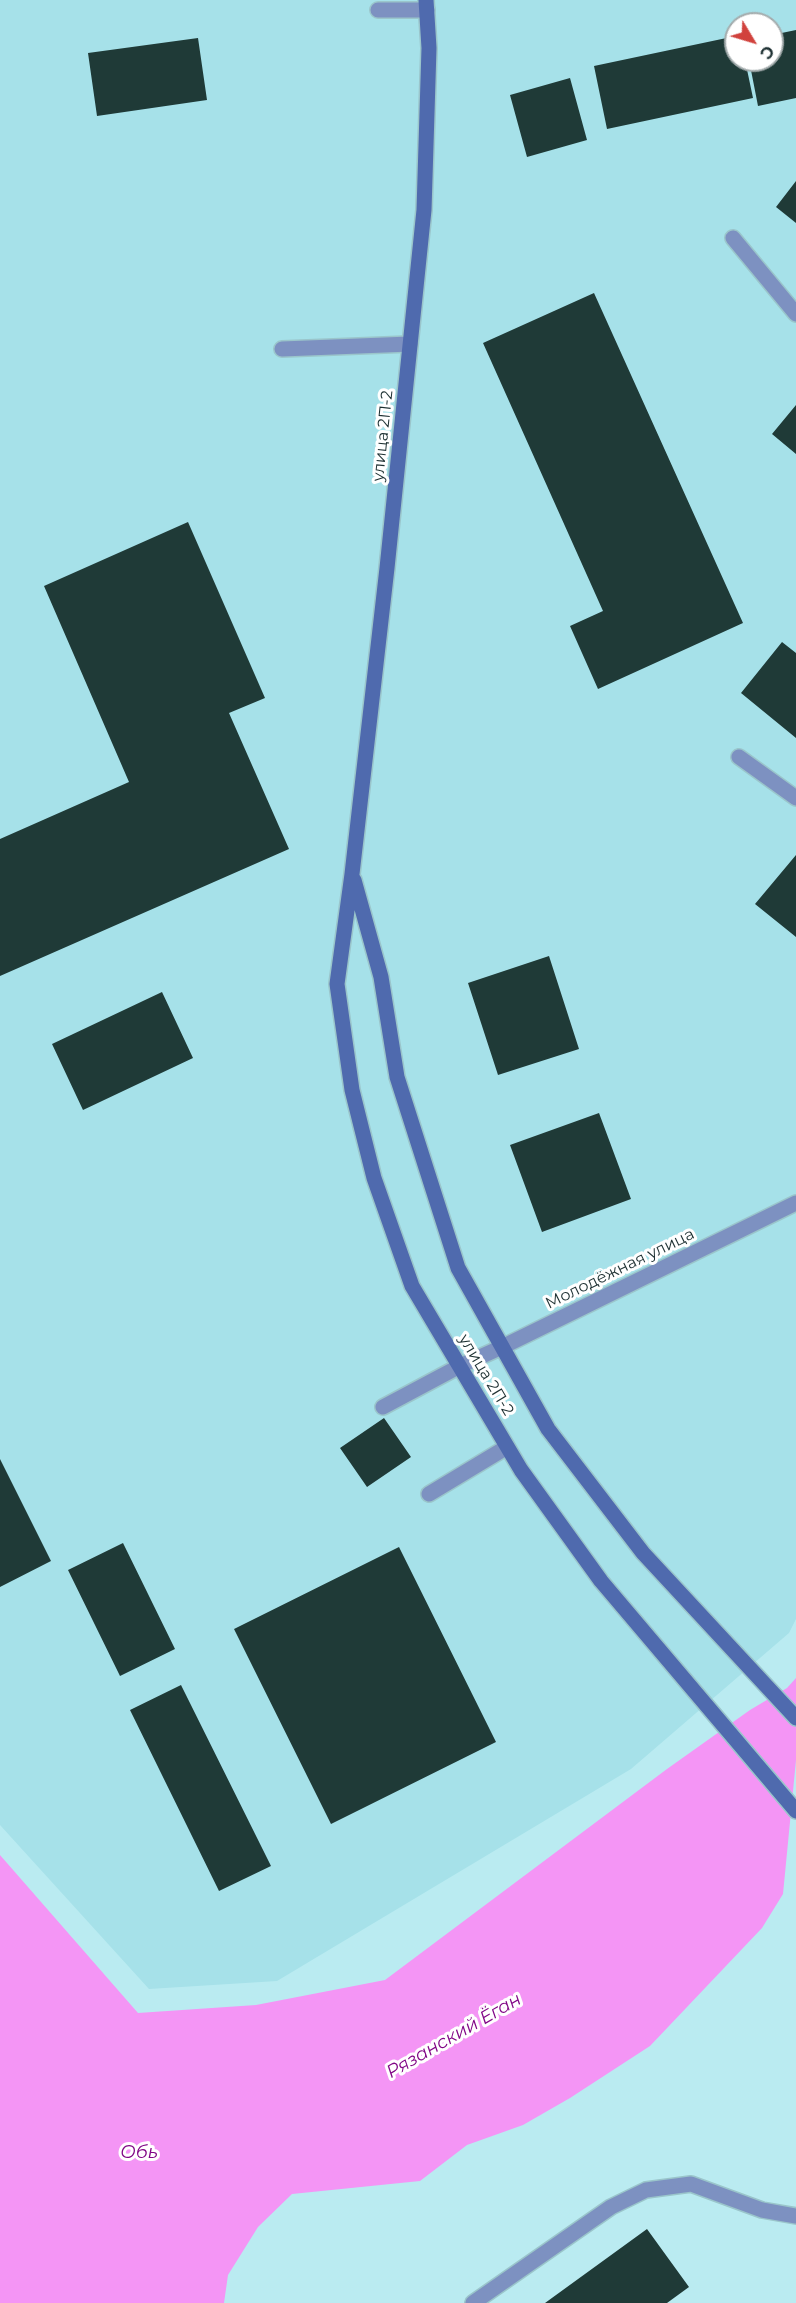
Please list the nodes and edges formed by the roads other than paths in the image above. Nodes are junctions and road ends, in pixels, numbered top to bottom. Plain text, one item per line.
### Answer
1 (427, 5) edge
2 (378, 10) dead end
3 (733, 238) dead end
4 (796, 314) edge
5 (410, 344) junction
6 (282, 349) dead end
7 (739, 757) dead end
8 (796, 798) edge
9 (352, 874) junction
10 (796, 1203) edge
11 (502, 1347) junction
12 (460, 1366) junction
13 (383, 1407) dead end
14 (507, 1447) junction
15 (429, 1494) dead end
16 (796, 1718) edge
17 (796, 1811) edge
18 (796, 2216) edge
19 (473, 2303) edge

1 - 2 street
1 - 5 main road, улица 2П-2
3 - 4 street
5 - 6 street
5 - 9 main road, улица 2П-2
7 - 8 street
9 - 11 main road, улица 2П-2
9 - 12 main road, улица 2П-2
10 - 11 street, Молодёжная улица
11 - 12 street, Молодёжная улица
11 - 16 main road, улица 2П-2
12 - 13 street, Молодёжная улица
12 - 14 main road, улица 2П-2
14 - 15 street
14 - 17 main road, улица 2П-2
18 - 19 street

